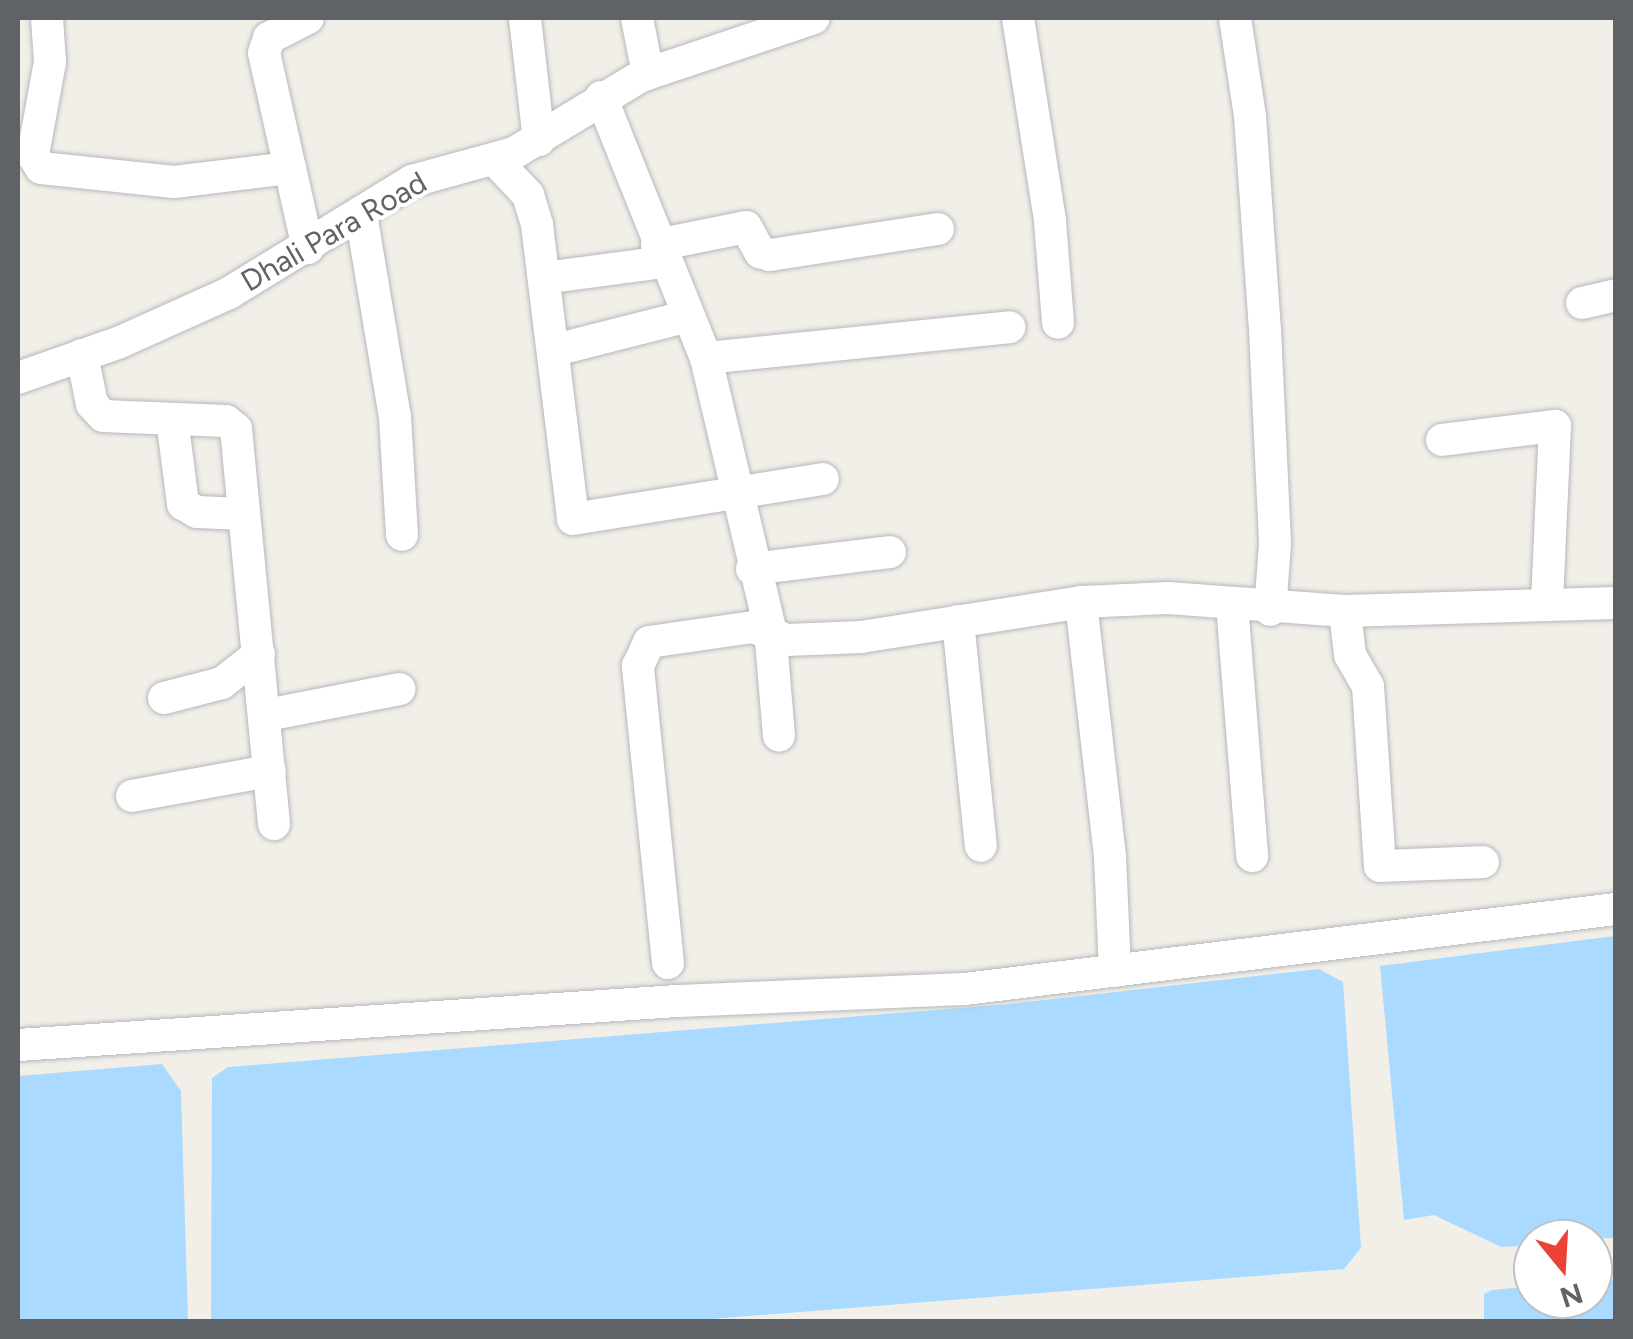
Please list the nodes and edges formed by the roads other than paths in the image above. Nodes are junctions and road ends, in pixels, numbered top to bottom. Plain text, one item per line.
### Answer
1 (47, 18) edge
2 (308, 18) edge
3 (525, 18) edge
4 (637, 18) edge
5 (814, 18) edge
6 (1018, 18) edge
7 (1235, 18) edge
8 (648, 74) junction
9 (601, 97) junction
10 (539, 140) junction
11 (494, 159) junction
12 (290, 168) junction
13 (361, 214) junction
14 (938, 229) dead end
15 (308, 248) junction
16 (660, 254) junction
17 (544, 278) junction
18 (1616, 295) edge
19 (1582, 303) dead end
20 (688, 316) junction
21 (1058, 323) dead end
22 (1009, 327) dead end
23 (555, 350) junction
24 (82, 355) junction
25 (706, 358) junction
26 (18, 378) edge
27 (172, 419) junction
28 (1442, 440) dead end
29 (823, 480) dead end
30 (736, 494) junction
31 (243, 514) junction
32 (402, 535) dead end
33 (890, 552) dead end
34 (752, 569) junction
35 (1081, 602) junction
36 (1547, 602) junction
37 (1616, 602) edge
38 (1232, 605) junction
39 (1270, 610) junction
40 (1345, 611) junction
41 (958, 621) junction
42 (770, 630) junction
43 (260, 654) junction
44 (400, 690) dead end
45 (164, 698) dead end
46 (267, 715) junction
47 (778, 736) dead end
48 (270, 771) junction
49 (132, 796) dead end
50 (274, 824) dead end
51 (981, 846) dead end
52 (1252, 856) dead end
53 (1483, 862) dead end
54 (1616, 909) edge
55 (668, 963) dead end
56 (1115, 971) junction
57 (18, 1045) edge

1 - 12 street
2 - 12 street
3 - 10 street
4 - 8 street
5 - 8 street, Dhali Para Road
6 - 21 street
7 - 39 street
8 - 9 street, Dhali Para Road
9 - 10 street, Dhali Para Road
9 - 16 street
10 - 11 street, Dhali Para Road
11 - 13 street, Dhali Para Road
11 - 17 street
12 - 15 street
13 - 15 street, Dhali Para Road
13 - 32 street
14 - 16 street
15 - 24 street, Dhali Para Road
16 - 17 street
16 - 20 street
17 - 23 street
18 - 19 street
20 - 23 street
20 - 25 street
22 - 25 street
23 - 30 street
24 - 26 street, Dhali Para Road
24 - 27 street
25 - 30 street
27 - 31 street
27 - 31 street
28 - 36 street
29 - 30 street
30 - 34 street
31 - 43 street
33 - 34 street
34 - 42 street
35 - 38 street
35 - 41 street
35 - 56 street
36 - 37 street
36 - 40 street
38 - 39 street
38 - 52 street
39 - 40 street
40 - 53 street
41 - 42 street
41 - 51 street
42 - 47 street
42 - 55 street
43 - 45 street
43 - 46 street
44 - 46 street
46 - 48 street
48 - 49 street
48 - 50 street
54 - 56 street
56 - 57 street

